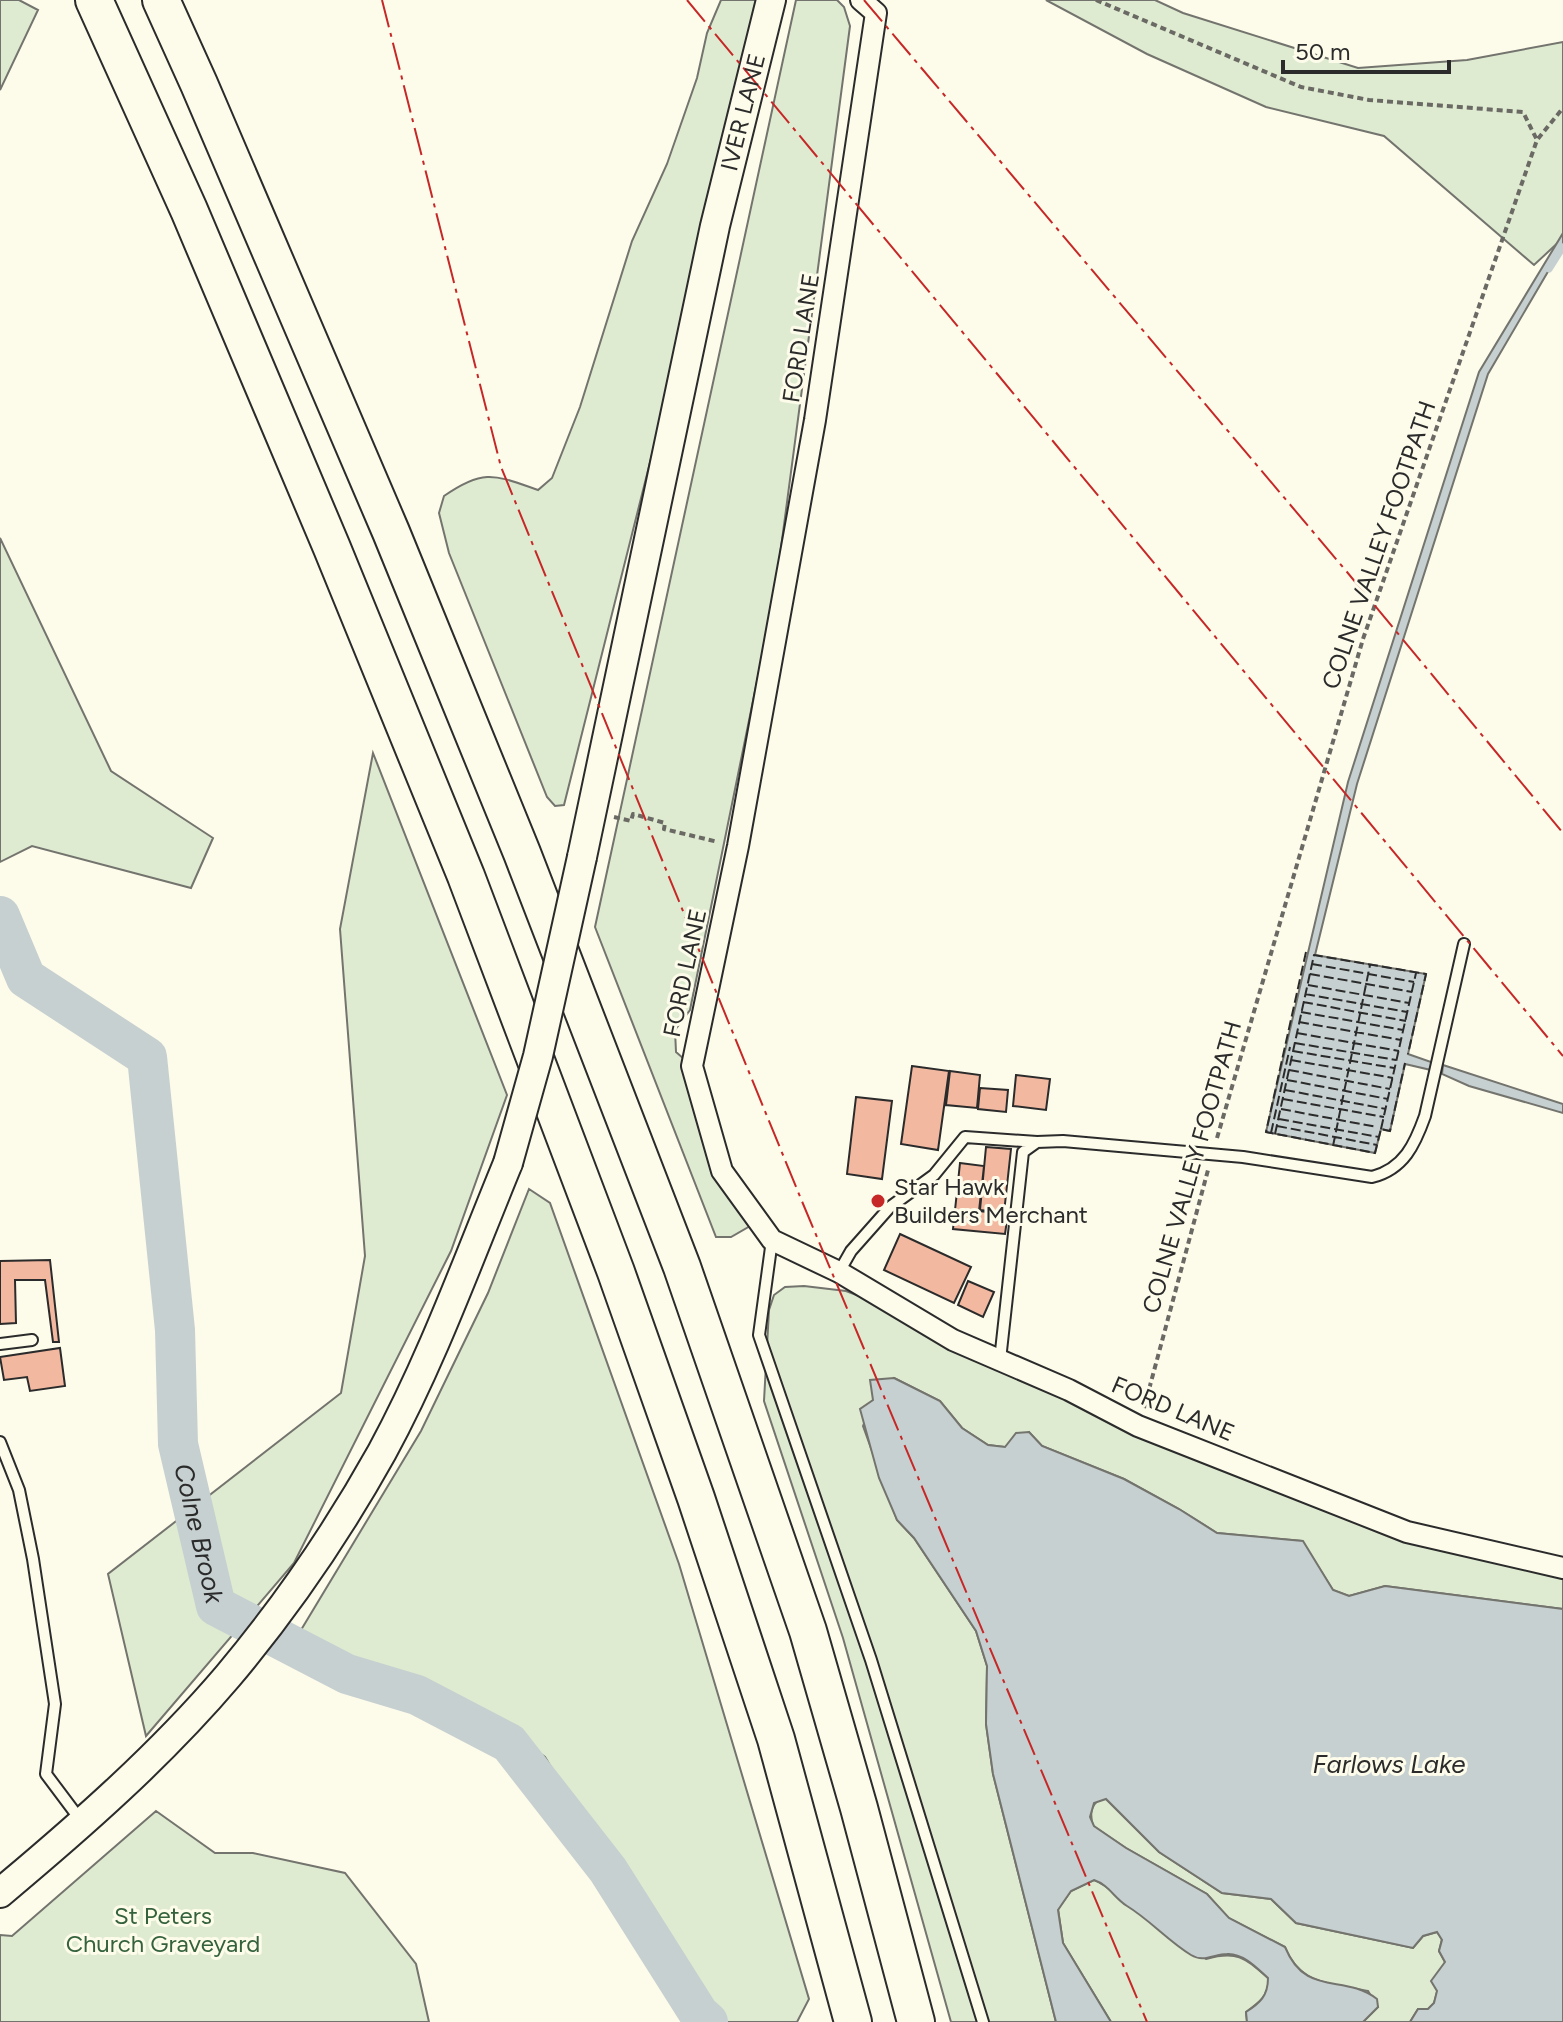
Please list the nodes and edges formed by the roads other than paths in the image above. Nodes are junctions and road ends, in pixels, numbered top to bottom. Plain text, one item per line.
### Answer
1 (94, 0) edge
2 (161, 0) edge
3 (771, 0) edge
4 (861, 0) edge
5 (1464, 944) dead end
6 (1037, 1142) junction
7 (772, 1240) junction
8 (839, 1272) junction
9 (32, 1340) dead end
10 (0, 1344) edge
11 (1000, 1362) junction
12 (0, 1442) edge
13 (1563, 1568) edge
14 (83, 1824) junction
15 (0, 1893) edge
16 (853, 2022) edge
17 (916, 2022) edge
18 (983, 2022) edge

1 - 16 highway
2 - 17 highway
3 - 14 main road, IVER LANE, bridge
4 - 7 street, FORD LANE
5 - 6 lane
6 - 8 lane
6 - 11 lane
7 - 8 street, FORD LANE
7 - 18 lane
8 - 11 street, FORD LANE
9 - 10 lane
11 - 13 street, FORD LANE
12 - 14 lane
14 - 15 main road, IVER LANE

